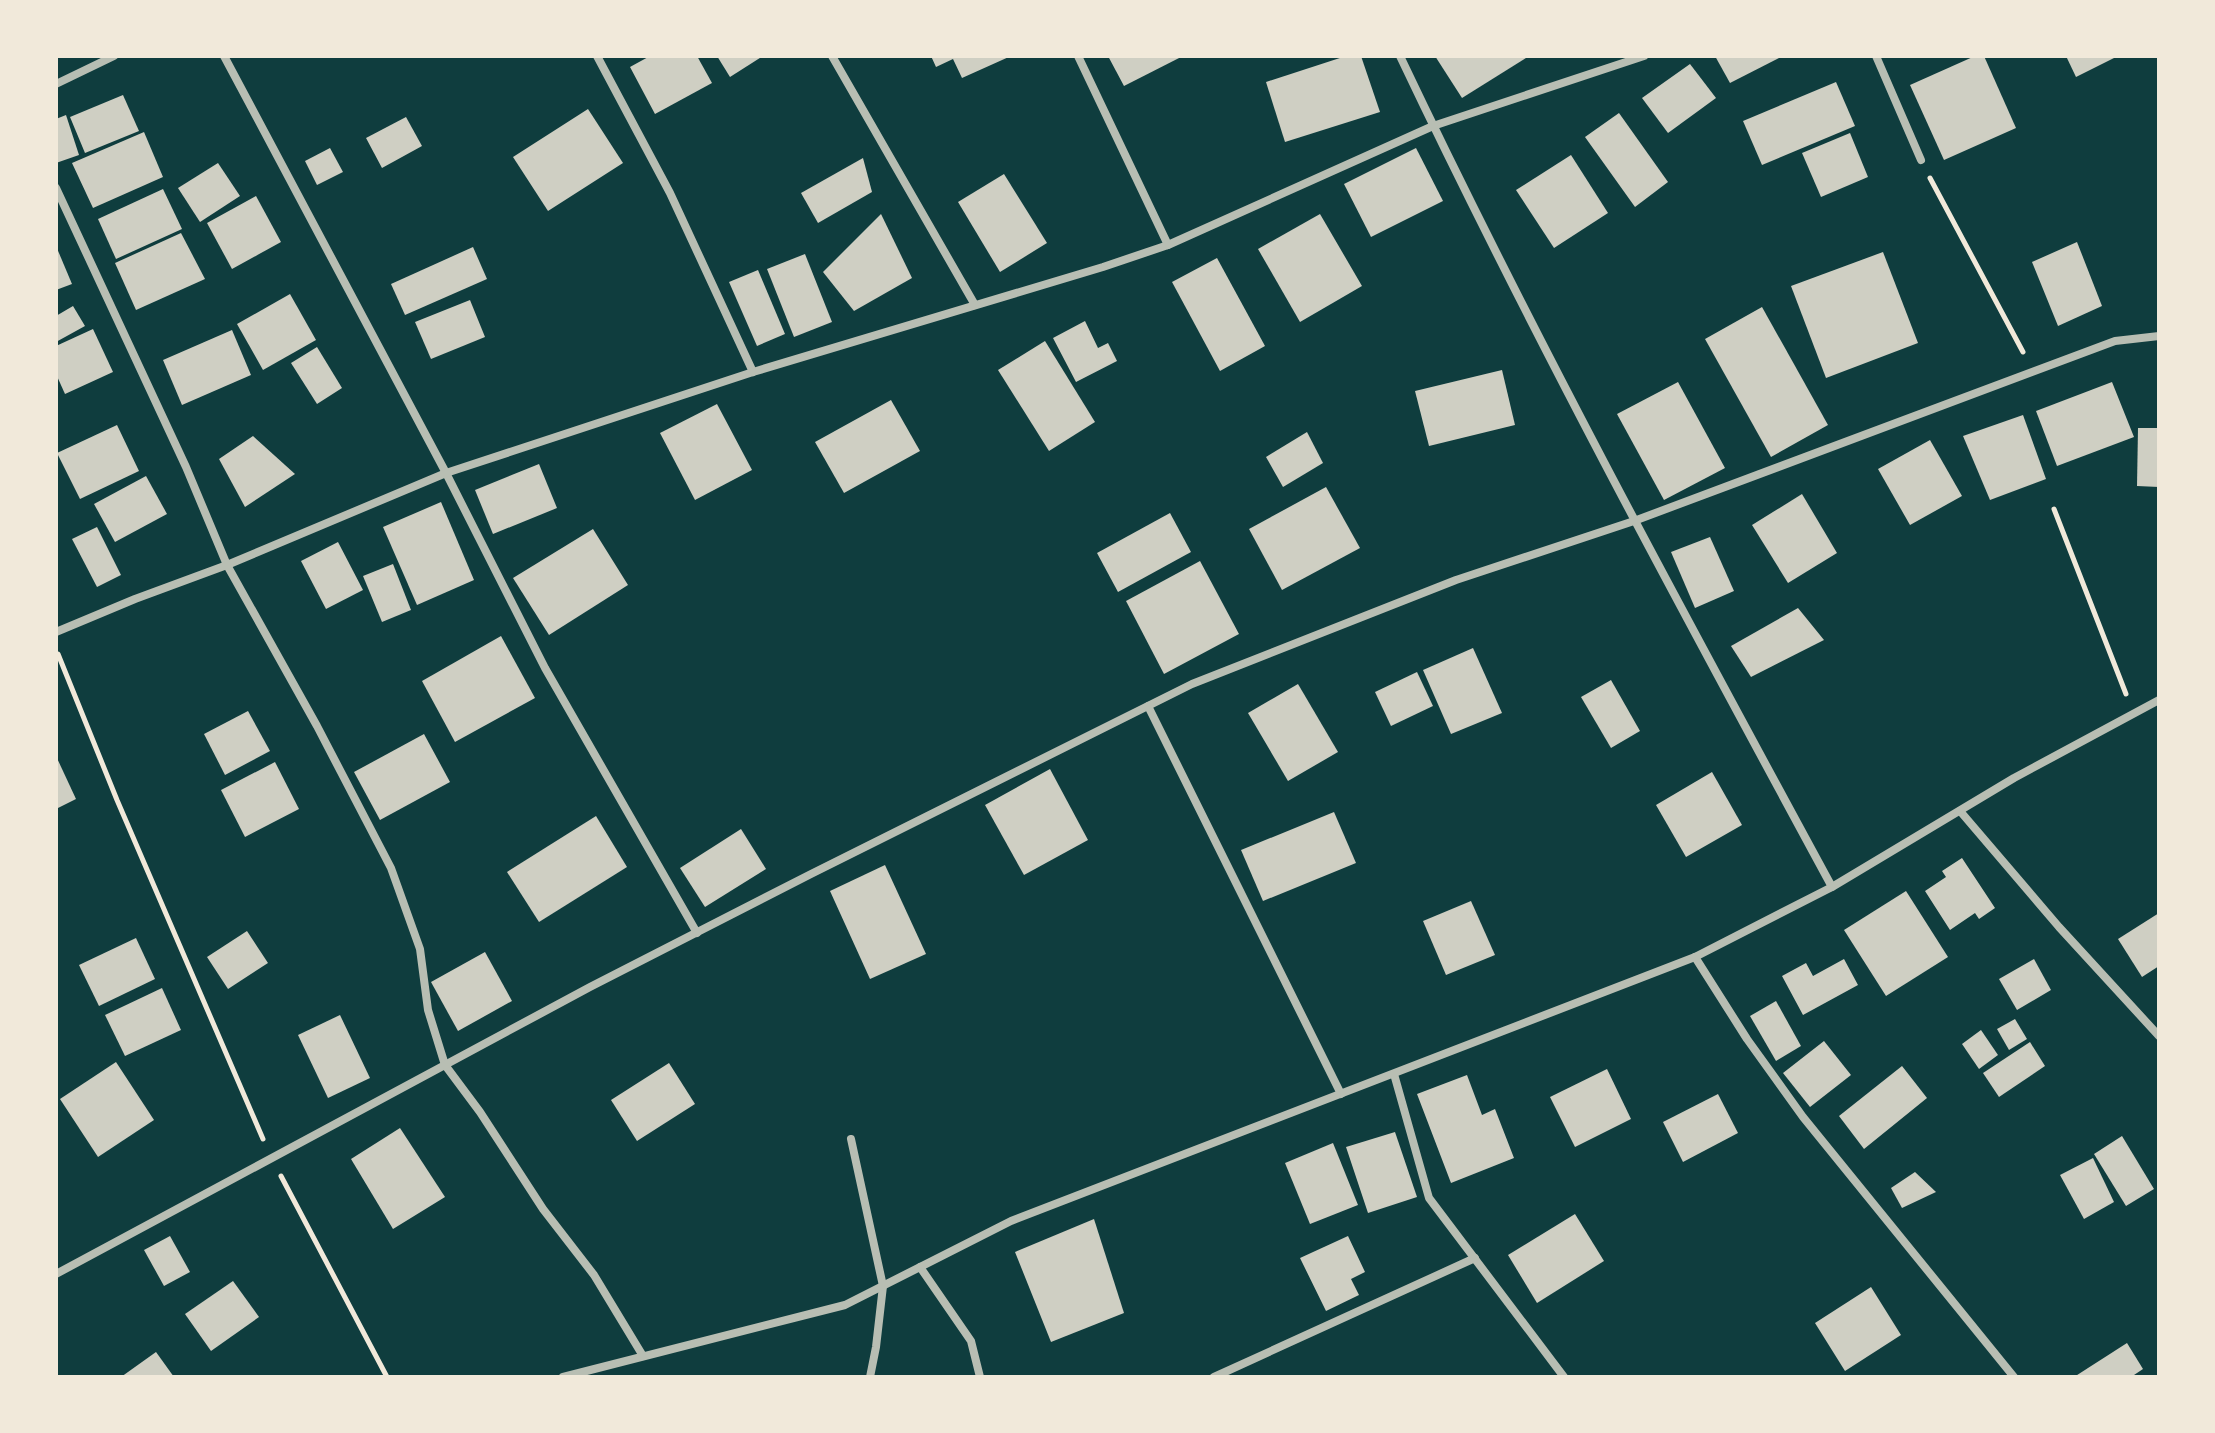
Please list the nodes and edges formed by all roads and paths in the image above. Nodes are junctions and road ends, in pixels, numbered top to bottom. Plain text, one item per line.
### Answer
1 (114, 56) edge
2 (224, 56) edge
3 (597, 56) edge
4 (832, 56) edge
5 (1078, 56) edge
6 (1400, 56) edge
7 (1644, 56) edge
8 (1876, 56) edge
9 (56, 84) edge
10 (1433, 126) junction
11 (1921, 160) joint
12 (56, 188) edge
13 (1168, 245) junction
14 (975, 305) junction
15 (2159, 336) edge
16 (2033, 371) junction
17 (753, 372) junction
18 (446, 473) junction
19 (2054, 509) dead end
20 (1634, 521) junction
21 (227, 565) junction
22 (56, 632) edge
23 (56, 649) edge
24 (2159, 700) edge
25 (1148, 706) junction
26 (2133, 713) junction
27 (1960, 811) junction
28 (1832, 887) junction
29 (697, 933) junction
30 (1695, 957) junction
31 (2159, 1036) edge
32 (445, 1065) junction
33 (1394, 1074) junction
34 (1341, 1094) junction
35 (851, 1139) dead end
36 (271, 1158) junction
37 (1475, 1258) junction
38 (920, 1267) junction
39 (56, 1274) edge
40 (883, 1286) junction
41 (643, 1356) junction
42 (387, 1377) edge
43 (563, 1377) edge
44 (870, 1377) edge
45 (980, 1377) edge
46 (1214, 1377) edge
47 (1564, 1377) edge
48 (2014, 1377) edge

1 - 9 street
2 - 18 street
3 - 17 street
4 - 14 street
5 - 13 street
6 - 10 street
7 - 10 street
8 - 11 street
10 - 13 street
10 - 20 street
11 - 16 path
12 - 21 street
13 - 14 street
14 - 17 street
15 - 16 street
16 - 20 street
17 - 18 street
18 - 21 street
18 - 29 street
19 - 26 path
20 - 25 street
20 - 28 street
21 - 22 street
21 - 32 street
23 - 36 path
24 - 26 street
25 - 29 street
25 - 34 street
26 - 27 street
27 - 28 street
27 - 31 street
28 - 30 street
29 - 32 street
30 - 33 street
30 - 48 street
32 - 36 street
32 - 41 street
33 - 34 street
33 - 37 street
34 - 38 street
35 - 40 street
36 - 39 street
36 - 42 path
37 - 46 street
37 - 47 street
38 - 40 street
38 - 45 street
40 - 41 street
40 - 44 street
41 - 43 street

